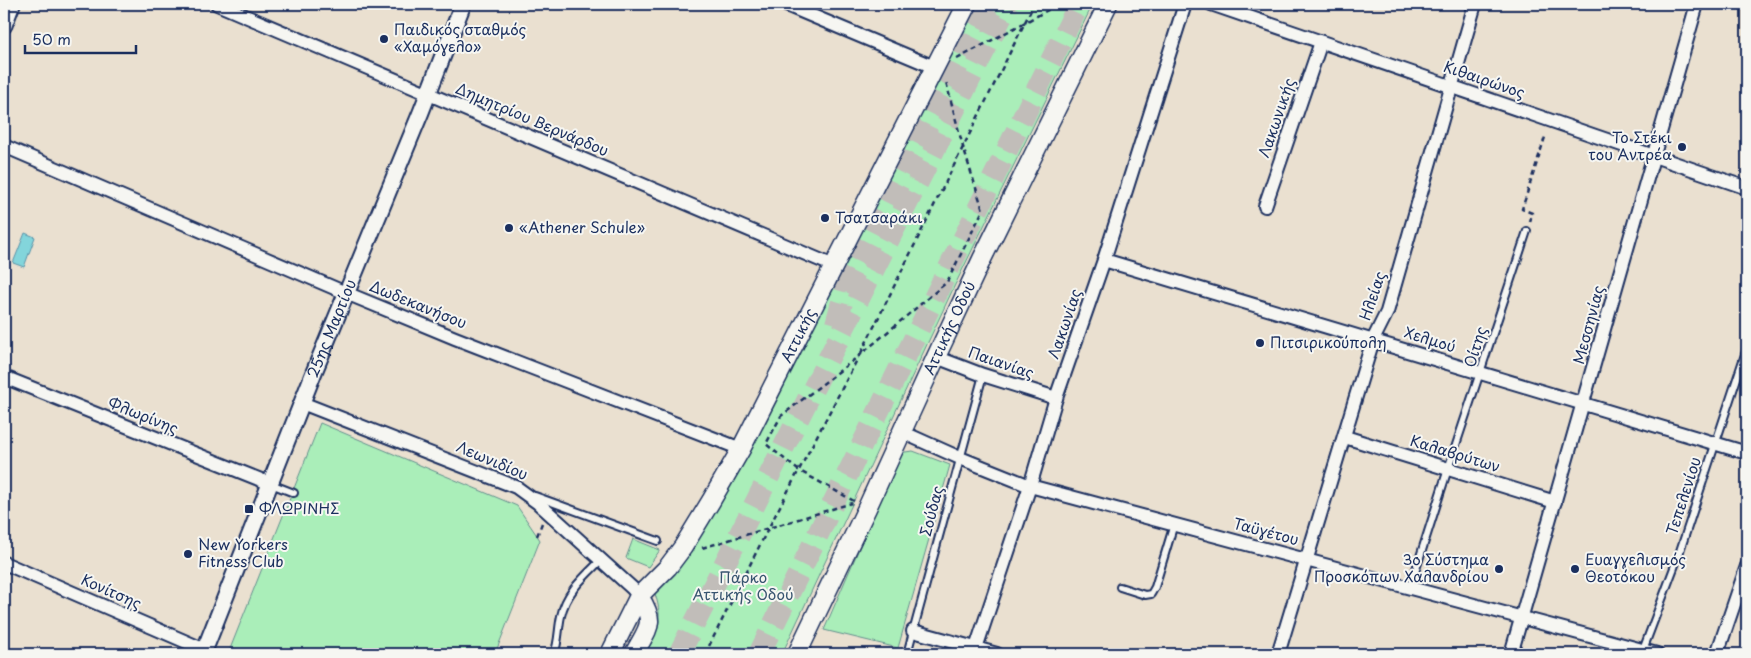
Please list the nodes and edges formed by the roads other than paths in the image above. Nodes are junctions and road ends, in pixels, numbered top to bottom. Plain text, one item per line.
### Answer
1 (12, 4) edge
2 (217, 4) edge
3 (463, 4) edge
4 (784, 4) edge
5 (967, 4) edge
6 (1108, 4) edge
7 (1185, 4) edge
8 (1211, 4) edge
9 (1475, 4) edge
10 (1697, 4) edge
11 (4, 25) edge
12 (1321, 42) junction
13 (941, 72) junction
14 (1452, 86) junction
15 (428, 94) junction
16 (4, 146) edge
17 (1652, 155) junction
18 (1747, 188) edge
19 (1265, 206) dead end
20 (1527, 231) road end
21 (1104, 260) junction
22 (834, 266) junction
23 (346, 293) junction
24 (1373, 340) junction
25 (1747, 348) edge
26 (936, 356) junction
27 (1481, 372) junction
28 (983, 375) junction
29 (4, 377) edge
30 (1056, 398) junction
31 (302, 404) junction
32 (1584, 404) junction
33 (902, 432) junction
34 (1345, 437) junction
35 (1715, 443) junction
36 (741, 449) junction
37 (1747, 453) edge
38 (960, 458) junction
39 (1448, 469) junction
40 (271, 484) junction
41 (1030, 486) junction
42 (294, 493) dead end
43 (526, 494) junction
44 (1555, 502) junction
45 (1174, 524) junction
46 (658, 541) dead end
47 (601, 560) junction
48 (1306, 560) junction
49 (4, 563) edge
50 (1747, 566) edge
51 (1120, 587) dead end
52 (1410, 588) junction
53 (639, 596) junction
54 (1522, 618) junction
55 (913, 631) junction
56 (1643, 650) junction
57 (975, 651) edge
58 (204, 652) edge
59 (554, 654) edge
60 (610, 654) edge
61 (634, 654) edge
62 (797, 654) edge
63 (907, 654) edge
64 (997, 654) edge
65 (1278, 654) edge
66 (1511, 654) edge
67 (1657, 654) edge
68 (1717, 654) edge

1 - 11 street
2 - 15 street, Δημητρίου Βερνάρδου
3 - 15 street, 25ης Μαρτίου
4 - 13 street
5 - 13 main road, Αττικής
6 - 26 main road, Αττικής Οδού
7 - 21 street, Λακωνίας
8 - 12 street, Κιθαιρώνος
9 - 14 street, Ηλείας
10 - 17 street, Μεσσηνίας
12 - 14 street, Κιθαιρώνος
12 - 19 street, Λακωνικής
13 - 22 main road, Αττικής
14 - 17 street, Κιθαιρώνος
14 - 24 street, Ηλείας
15 - 22 street, Δημητρίου Βερνάρδου
15 - 23 street, 25ης Μαρτίου
16 - 23 street, Δωδεκανήσου
17 - 18 street, Κιθαιρώνος
17 - 32 street, Μεσσηνίας
20 - 27 lane, Οίτης
21 - 24 street, Χελμού
21 - 30 street, Λακωνίας
22 - 36 main road, Αττικής
23 - 31 street, 25ης Μαρτίου
23 - 36 street, Δωδεκανήσου
24 - 27 street, Χελμού
24 - 34 street, Ηλείας
25 - 35 lane, Τεπελενίου
26 - 28 street, Παιανίας
26 - 33 main road, Αττικής Οδού
27 - 32 street, Χελμού
27 - 39 lane, Οίτης
28 - 30 street, Παιανίας
28 - 38 lane, Σούδας
29 - 40 street, Φλωρίνης
30 - 41 street, Λακωνίας
31 - 40 street, 25ης Μαρτίου
31 - 43 street, Λεωνιδίου
32 - 35 street, Χελμού
32 - 44 street, Μεσσηνίας
33 - 38 street, Ταϋγέτου
33 - 62 main road, Αττικής Οδού
34 - 39 street, Καλαβρύτων
34 - 48 street, Ηλείας
35 - 37 street, Χελμού
35 - 56 lane, Τεπελενίου
36 - 53 main road, Αττικής
38 - 41 street, Ταϋγέτου
38 - 55 lane, Σούδας
39 - 44 street, Καλαβρύτων
39 - 52 lane, Οίτης
40 - 42 lane
40 - 58 street, 25ης Μαρτίου
41 - 45 street, Ταϋγέτου
41 - 57 street, Λακωνίας
43 - 46 lane
43 - 47 street, Λεωνιδίου
44 - 54 street, Μεσσηνίας
45 - 48 street, Ταϋγέτου
45 - 51 lane
47 - 53 street, Λεωνιδίου
47 - 59 lane
48 - 52 street, Ταϋγέτου
48 - 65 street, Ηλείας
49 - 58 street, Κονίτσης
50 - 68 street
52 - 54 street, Ταϋγέτου
53 - 60 main road, Αττικής
53 - 61 main road
54 - 56 street, Ταϋγέτου
54 - 66 street, Μεσσηνίας
55 - 57 street
55 - 63 lane, Σούδας
56 - 67 street, Ταϋγέτου
57 - 64 street

